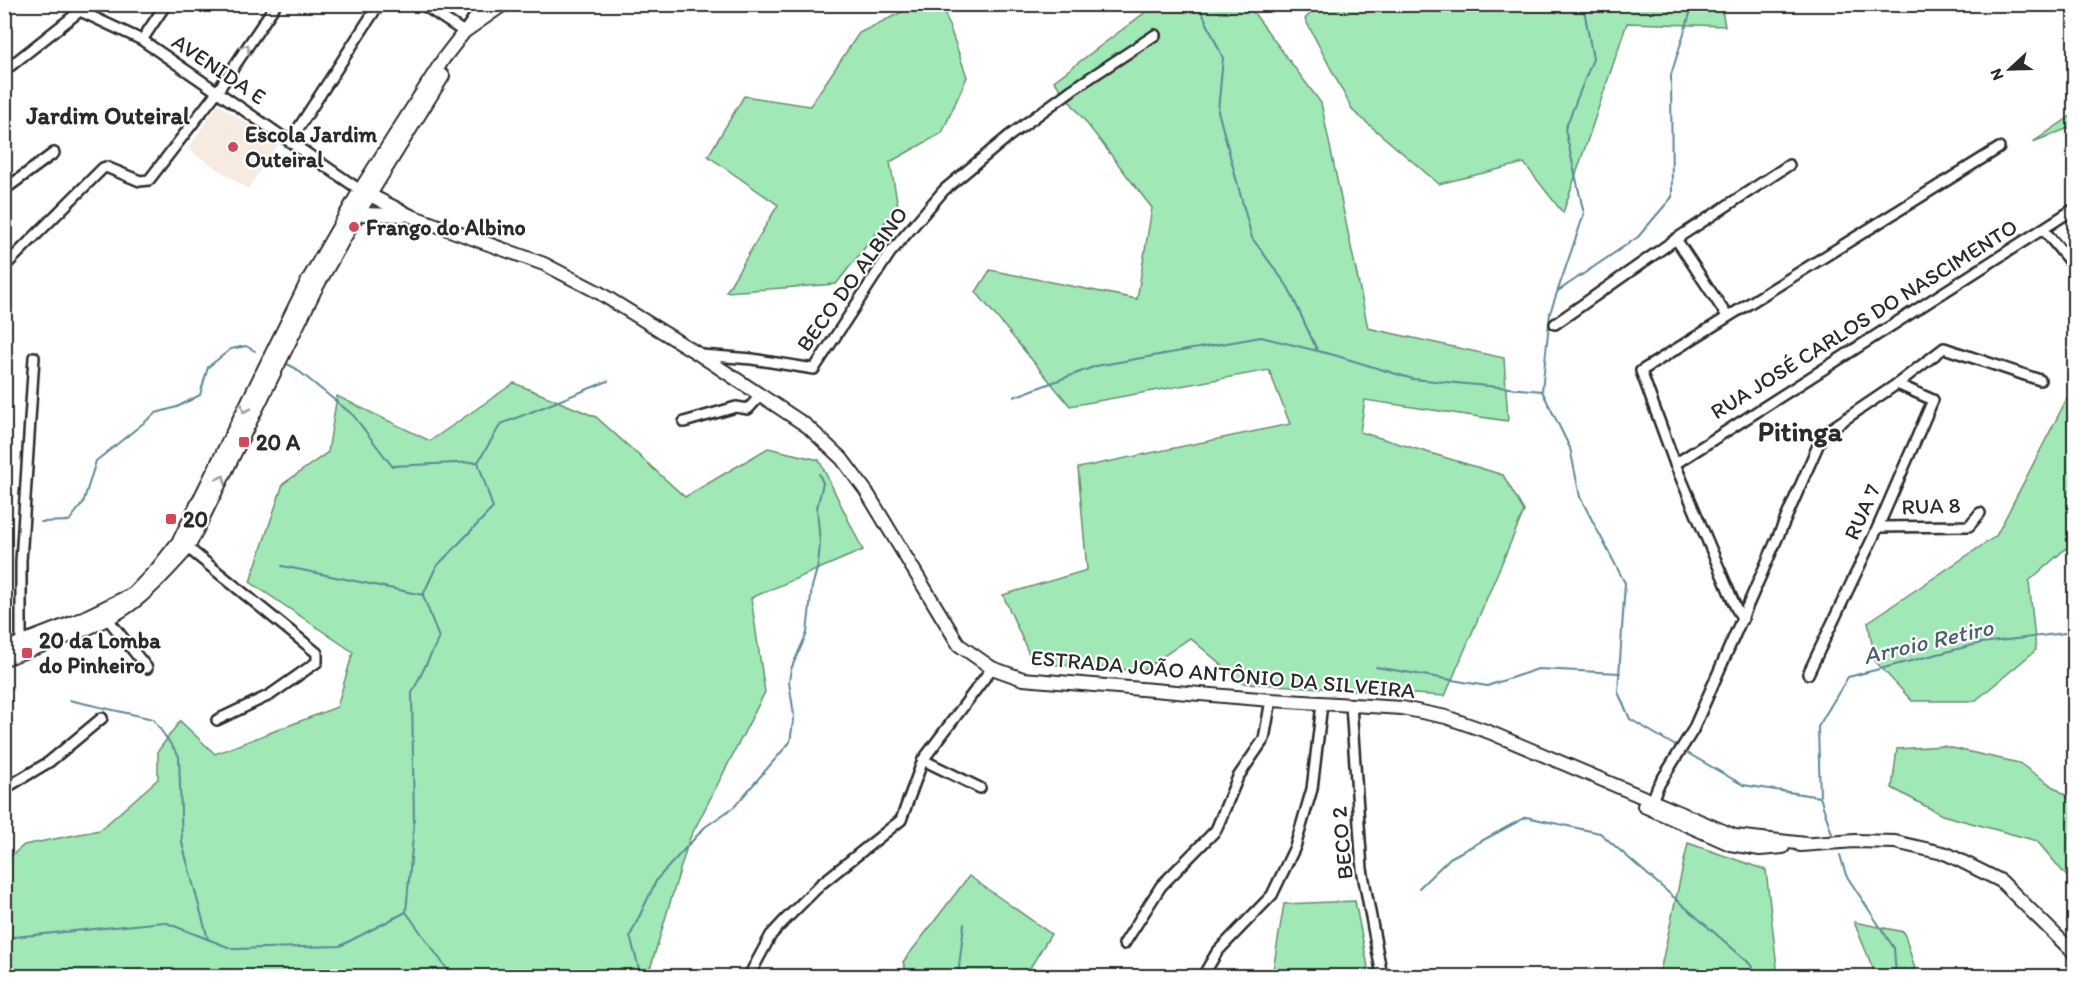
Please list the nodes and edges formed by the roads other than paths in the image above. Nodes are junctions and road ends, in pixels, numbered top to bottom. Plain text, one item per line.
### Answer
1 (166, 4) edge
2 (276, 4) edge
3 (379, 4) edge
4 (422, 4) edge
5 (483, 4) edge
6 (504, 4) edge
7 (82, 8) edge
8 (464, 32) junction
9 (1155, 35) dead end
10 (142, 40) junction
11 (4, 58) edge
12 (8, 69) edge
13 (217, 92) junction
14 (290, 141) junction
15 (1999, 148) dead end
16 (54, 153) dead end
17 (1789, 165) dead end
18 (4, 190) edge
19 (365, 193) junction
20 (2074, 209) edge
21 (358, 214) junction
22 (411, 216) junction
23 (2043, 229) junction
24 (1676, 239) junction
25 (4, 267) edge
26 (2074, 267) edge
27 (1727, 316) junction
28 (1555, 324) dead end
29 (700, 355) junction
30 (34, 357) dead end
31 (2040, 380) dead end
32 (1897, 384) junction
33 (761, 395) junction
34 (684, 422) dead end
35 (1675, 464) junction
36 (1980, 513) dead end
37 (1878, 527) junction
38 (188, 548) junction
39 (107, 618) junction
40 (1743, 619) junction
41 (21, 642) junction
42 (4, 649) edge
43 (4, 659) edge
44 (147, 668) dead end
45 (992, 668) junction
46 (1808, 674) dead end
47 (1271, 700) junction
48 (1322, 704) junction
49 (1351, 705) junction
50 (102, 718) dead end
51 (218, 720) dead end
52 (923, 760) junction
53 (980, 788) dead end
54 (4, 789) edge
55 (1651, 804) junction
56 (1124, 944) dead end
57 (2074, 953) edge
58 (749, 976) edge
59 (1203, 976) edge
60 (1382, 976) edge

1 - 10 street
13 -> 2 street
3 - 14 street
4 - 8 street
5 - 8 street
6 - 8 main road
7 - 10 street, AVENIDA E
7 - 12 street
8 - 19 main road
9 - 29 street, BECO DO ALBINO
10 - 13 street, AVENIDA E
11 - 12 street
13 - 14 street, AVENIDA E
13 - 25 street
14 - 19 street, AVENIDA E
15 - 27 street
16 - 18 street
17 - 24 street
19 - 21 main road
19 - 22 main road, ESTRADA JOÃO ANTÔNIO DA SILVEIRA
19 -> 41 main road
20 - 23 street, RUA JOSÉ CARLOS DO NASCIMENTO
21 - 22 main road, ESTRADA JOÃO ANTÔNIO DA SILVEIRA
38 -> 21 main road
22 - 29 main road, ESTRADA JOÃO ANTÔNIO DA SILVEIRA
23 - 26 street
23 - 35 street, RUA JOSÉ CARLOS DO NASCIMENTO
24 - 27 street
24 - 28 street
27 - 35 street
29 - 33 main road, ESTRADA JOÃO ANTÔNIO DA SILVEIRA
30 - 41 street
31 - 32 street
32 - 37 street, RUA 7
32 - 40 street
33 - 34 street
33 - 45 main road, ESTRADA JOÃO ANTÔNIO DA SILVEIRA
35 - 40 street
36 - 37 street, RUA 8
37 - 46 street, RUA 7
38 - 39 main road
38 - 51 street
39 - 43 main road
39 - 44 street
40 - 55 street
41 - 42 main road
45 - 47 main road, ESTRADA JOÃO ANTÔNIO DA SILVEIRA
45 - 52 street
47 - 48 main road, ESTRADA JOÃO ANTÔNIO DA SILVEIRA
47 - 56 street
48 - 49 main road, ESTRADA JOÃO ANTÔNIO DA SILVEIRA
48 - 59 street
49 - 55 main road, ESTRADA JOÃO ANTÔNIO DA SILVEIRA
49 - 60 street, BECO 2
50 - 54 street
52 - 53 street
52 - 58 street
55 - 57 main road, ESTRADA JOÃO ANTÔNIO DA SILVEIRA

